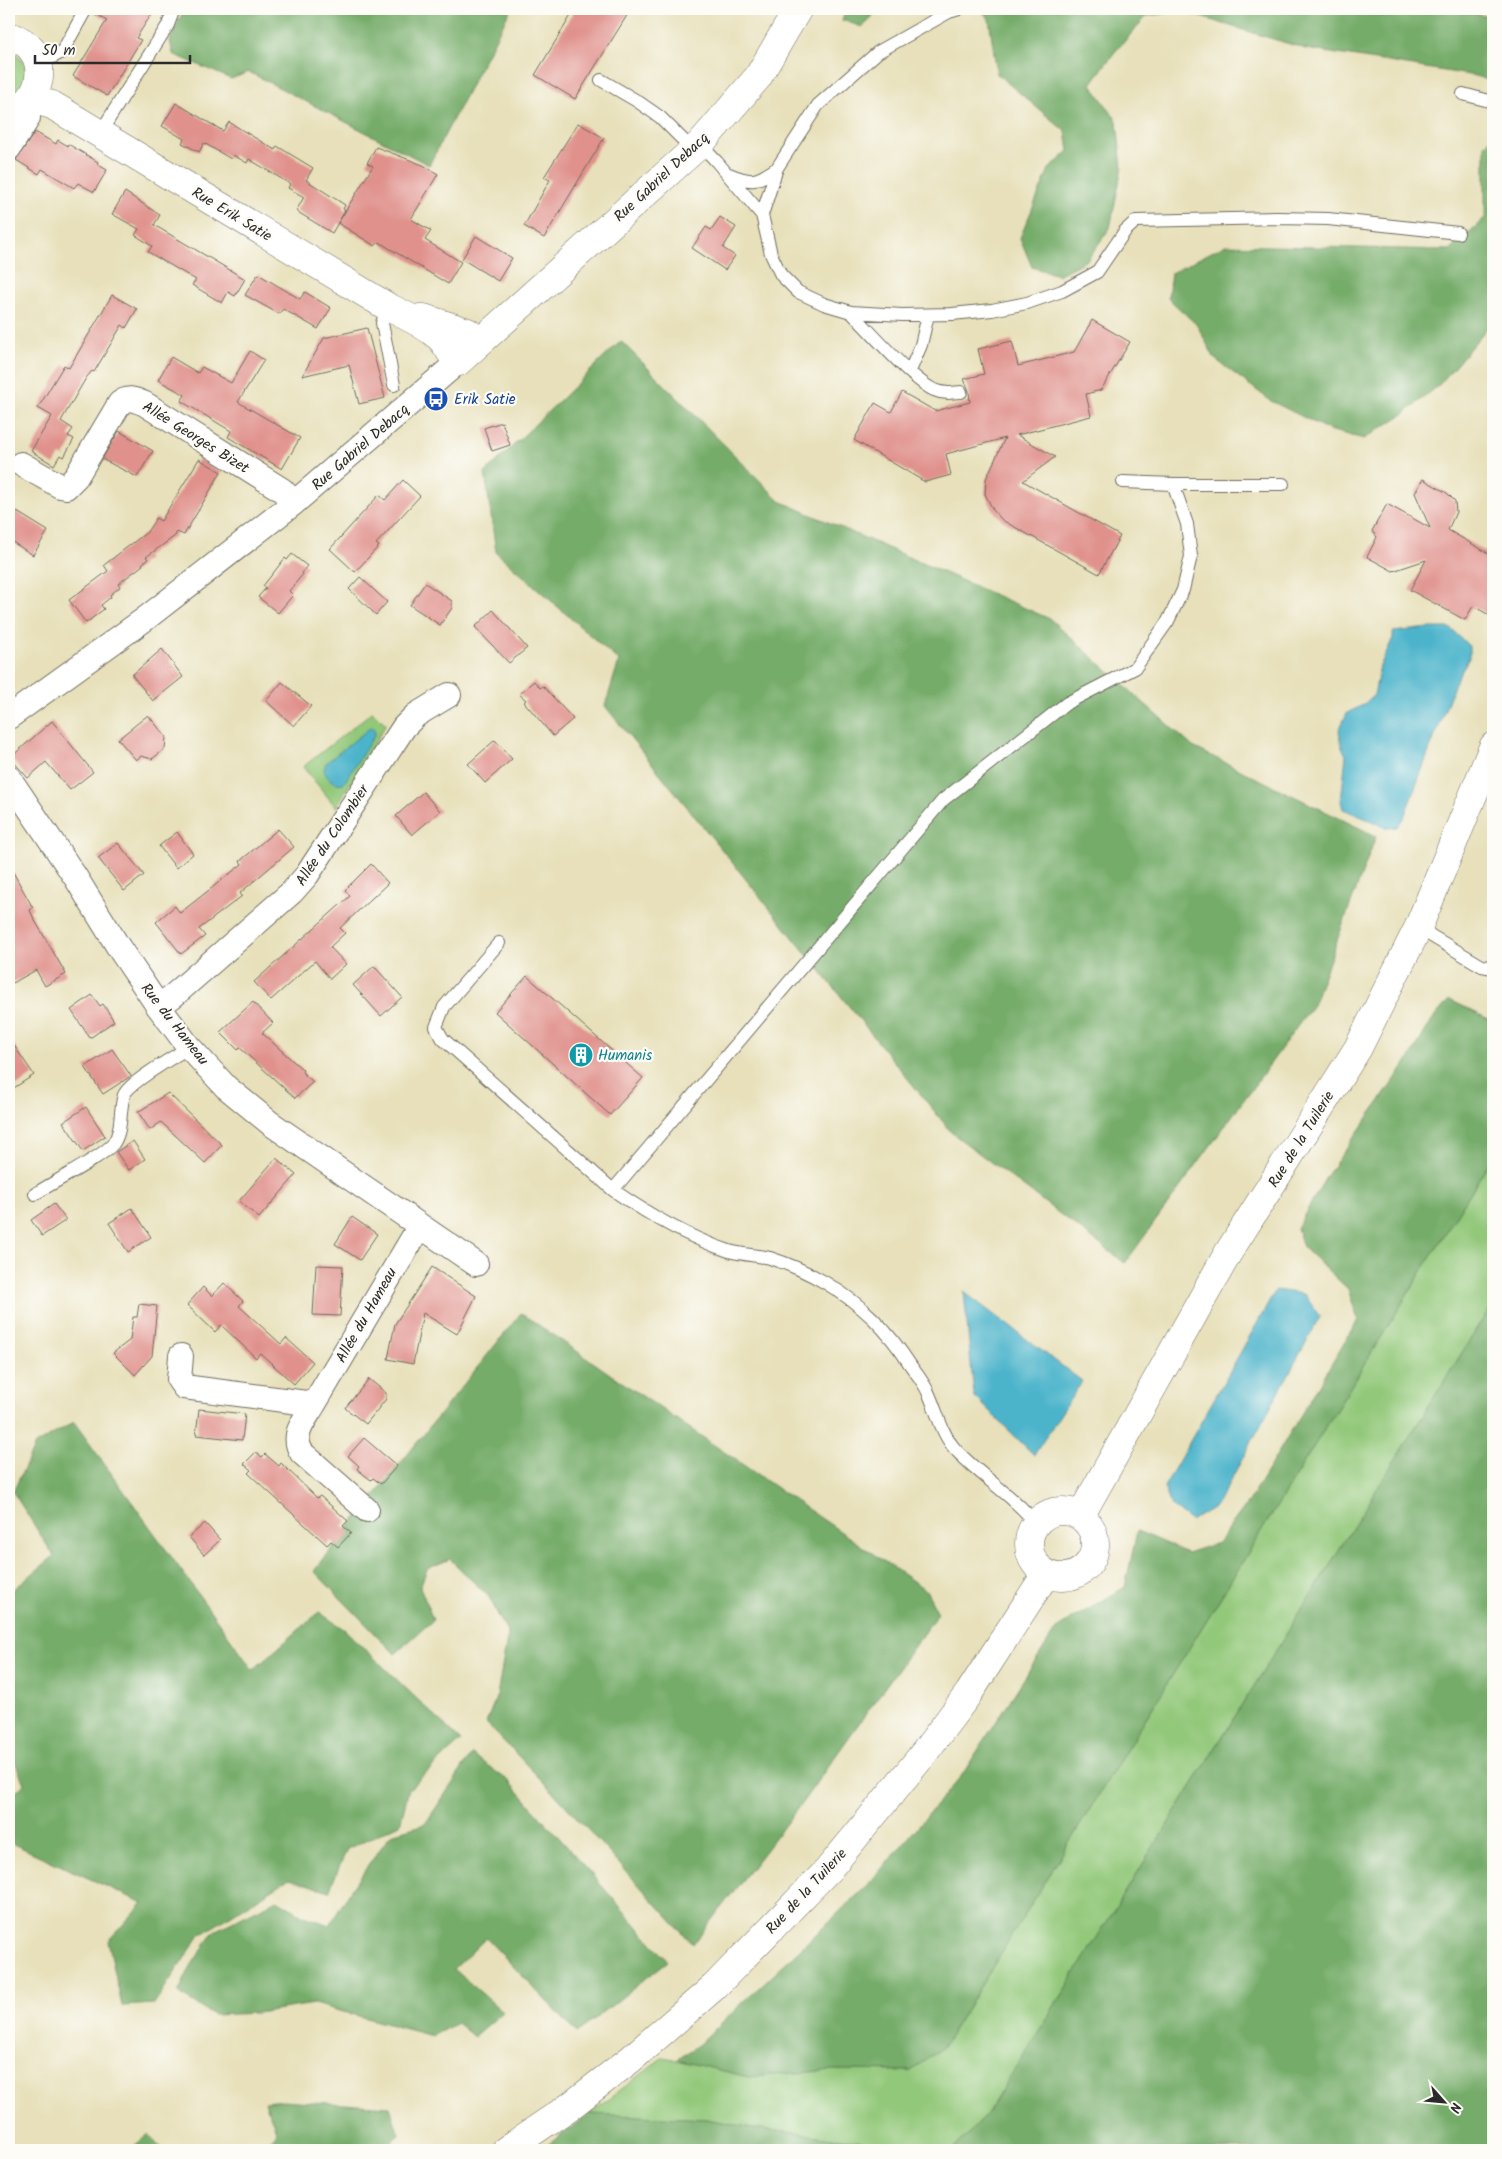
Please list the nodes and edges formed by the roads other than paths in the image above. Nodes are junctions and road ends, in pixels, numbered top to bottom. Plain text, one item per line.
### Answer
1 (86, 9) edge
2 (174, 9) edge
3 (798, 9) edge
4 (959, 9) edge
5 (9, 36) edge
6 (601, 80) dead end
7 (1463, 94) dead end
8 (33, 95) edge
9 (1493, 102) edge
10 (100, 133) junction
11 (10, 139) edge
12 (696, 147) junction
13 (777, 168) junction
14 (727, 174) junction
15 (762, 215) junction
16 (1458, 233) dead end
17 (388, 307) junction
18 (851, 312) junction
19 (928, 315) junction
20 (414, 319) junction
21 (479, 343) junction
22 (458, 362) junction
23 (910, 371) junction
24 (394, 385) dead end
25 (961, 392) dead end
26 (21, 464) dead end
27 (1123, 482) dead end
28 (1173, 484) junction
29 (1283, 484) dead end
30 (294, 503) junction
31 (449, 695) dead end
32 (9, 717) edge
33 (1493, 747) edge
34 (9, 778) edge
35 (1418, 928) junction
36 (499, 943) dead end
37 (1493, 968) edge
38 (158, 1006) junction
39 (189, 1047) junction
40 (612, 1190) junction
41 (35, 1194) dead end
42 (420, 1226) junction
43 (476, 1264) dead end
44 (181, 1356) dead end
45 (314, 1404) junction
46 (368, 1510) dead end
47 (1079, 1516) junction
48 (1036, 1524) junction
49 (1046, 1574) junction
50 (506, 2150) edge

1 - 8 lane
2 - 10 lane
3 - 12 street, Rue Gabriel Debacq
4 - 13 lane
5 - 8 street
6 - 12 lane
7 - 9 lane
8 - 10 street, Rue Erik Satie
8 - 11 street
10 - 17 street, Rue Erik Satie
12 - 14 lane
12 - 21 street, Rue Gabriel Debacq
13 - 14 lane
13 - 15 lane
14 - 15 lane
15 - 18 lane
16 - 19 lane
17 - 20 street, Rue Erik Satie
17 - 24 lane
18 - 19 lane
18 - 23 lane
19 - 23 lane
20 - 21 street, Rue Erik Satie
20 - 22 street, Rue Erik Satie
21 - 22 street, Rue Gabriel Debacq
22 - 30 street, Rue Gabriel Debacq
23 - 25 lane
26 - 30 street, Allée Georges Bizet
27 - 28 lane
28 - 29 lane
28 - 40 lane
30 - 32 street, Rue Gabriel Debacq
31 - 38 street, Allée du Colombier
33 - 35 street, Rue de la Tuilerie
34 - 38 street, Rue du Hameau
35 - 37 lane
35 - 47 street, Rue de la Tuilerie
36 - 40 lane
38 - 39 street, Rue du Hameau
39 - 41 lane
39 - 42 street, Rue du Hameau
40 - 48 lane
42 - 43 street, Rue du Hameau
42 - 45 street, Allée du Hameau
44 - 45 street
45 - 46 street, Allée du Hameau
47 - 48 street
47 - 49 street
48 - 49 street
49 - 50 street, Rue de la Tuilerie

